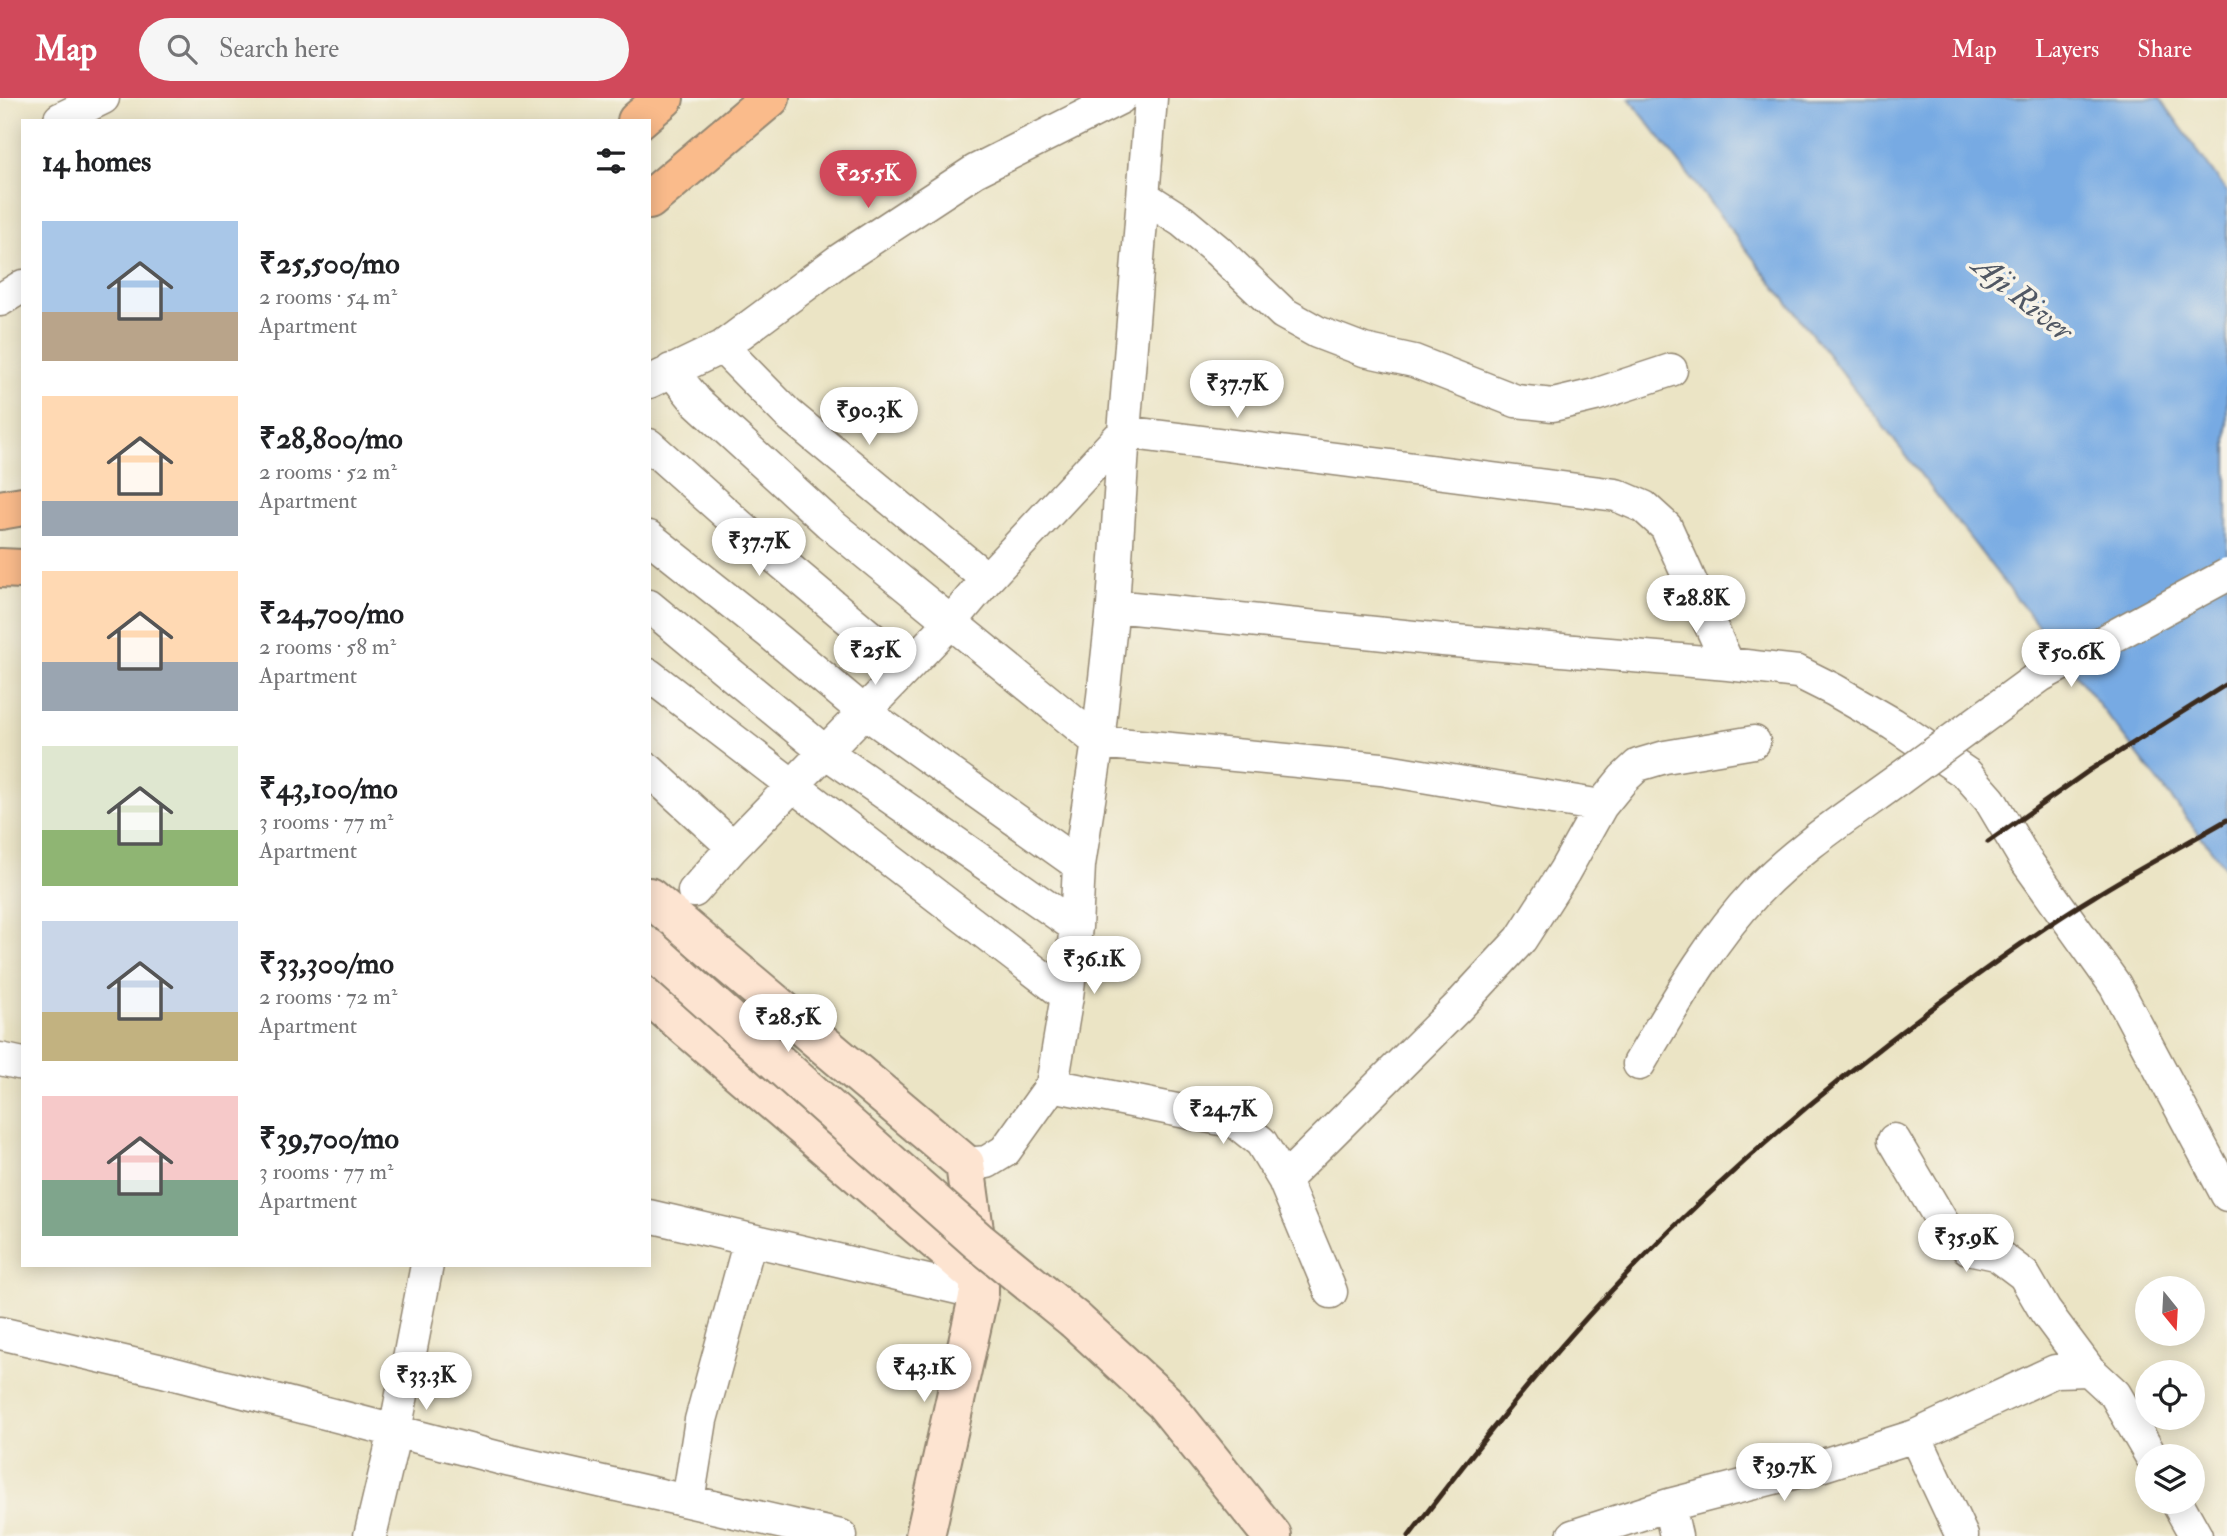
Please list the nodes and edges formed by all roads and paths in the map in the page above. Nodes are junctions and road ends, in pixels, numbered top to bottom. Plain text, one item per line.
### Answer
1 (103, 98) edge
2 (664, 98) edge
3 (770, 98) edge
4 (1120, 98) edge
5 (1150, 98) edge
6 (56, 113) edge
7 (639, 119) edge
8 (1143, 196) junction
9 (651, 198) edge
10 (21, 287) edge
11 (0, 300) edge
12 (722, 347) junction
13 (1671, 370) dead end
14 (660, 376) edge
15 (1124, 432) junction
16 (651, 447) edge
17 (21, 506) edge
18 (0, 510) edge
19 (651, 539) edge
20 (0, 568) edge
21 (21, 569) edge
22 (2227, 575) edge
23 (987, 579) junction
24 (1114, 606) junction
25 (651, 608) edge
26 (951, 622) junction
27 (1728, 664) junction
28 (906, 667) junction
29 (651, 677) edge
30 (863, 711) junction
31 (1098, 741) junction
32 (1754, 742) dead end
33 (824, 751) junction
34 (651, 772) edge
35 (793, 787) junction
36 (1601, 806) junction
37 (733, 846) junction
38 (1079, 865) junction
39 (694, 891) dead end
40 (651, 899) edge
41 (1076, 927) junction
42 (651, 950) edge
43 (1067, 996) junction
44 (651, 997) edge
45 (0, 1059) edge
46 (21, 1064) edge
47 (1639, 1064) dead end
48 (1052, 1085) junction
49 (1894, 1140) dead end
50 (965, 1164) junction
51 (1284, 1180) junction
52 (2227, 1195) edge
53 (651, 1216) edge
54 (750, 1240) junction
55 (427, 1267) edge
56 (979, 1286) junction
57 (1331, 1292) dead end
58 (0, 1334) edge
59 (2089, 1370) junction
60 (395, 1431) junction
61 (1915, 1436) junction
62 (2144, 1444) edge
63 (688, 1501) junction
64 (1669, 1505) junction
65 (2184, 1514) edge
66 (370, 1536) edge
67 (841, 1536) edge
68 (925, 1536) edge
69 (1272, 1536) edge
70 (1573, 1536) edge
71 (1676, 1536) edge
72 (1962, 1536) edge
73 (2196, 1536) edge

1 - 6 street
2 - 7 main road
3 - 9 main road
4 - 12 street
5 - 8 street
8 - 13 street
8 - 15 street
10 - 11 street
12 - 14 street
12 - 23 street
14 - 26 street
15 - 23 street
15 - 24 street
15 - 27 street
16 - 28 street
17 - 18 main road
19 - 30 street
20 - 21 main road
22 - 47 street, bridge
23 - 26 street
24 - 27 street
24 - 31 street
25 - 33 street
26 - 28 street
26 - 31 street
27 - 52 street
28 - 30 street
29 - 35 street
30 - 33 street
30 - 38 street
31 - 36 street
31 - 38 street
32 - 36 street
33 - 35 street
33 - 41 street
34 - 37 street
35 - 37 street
35 - 43 street
36 - 51 street
37 - 39 street
38 - 41 street
40 - 50 street
41 - 43 street
42 - 69 street, bridge
43 - 48 street
44 - 56 street
45 - 46 street
48 - 50 street
48 - 51 street
49 - 59 street
50 - 56 street
51 - 57 street
53 - 54 street
54 - 56 street
54 - 63 street
55 - 60 street
56 - 68 street
58 - 60 street
59 - 61 street
59 - 62 street
60 - 63 street
60 - 66 street
61 - 64 street
61 - 72 street
63 - 67 street
64 - 70 street
64 - 71 street
65 - 73 street

